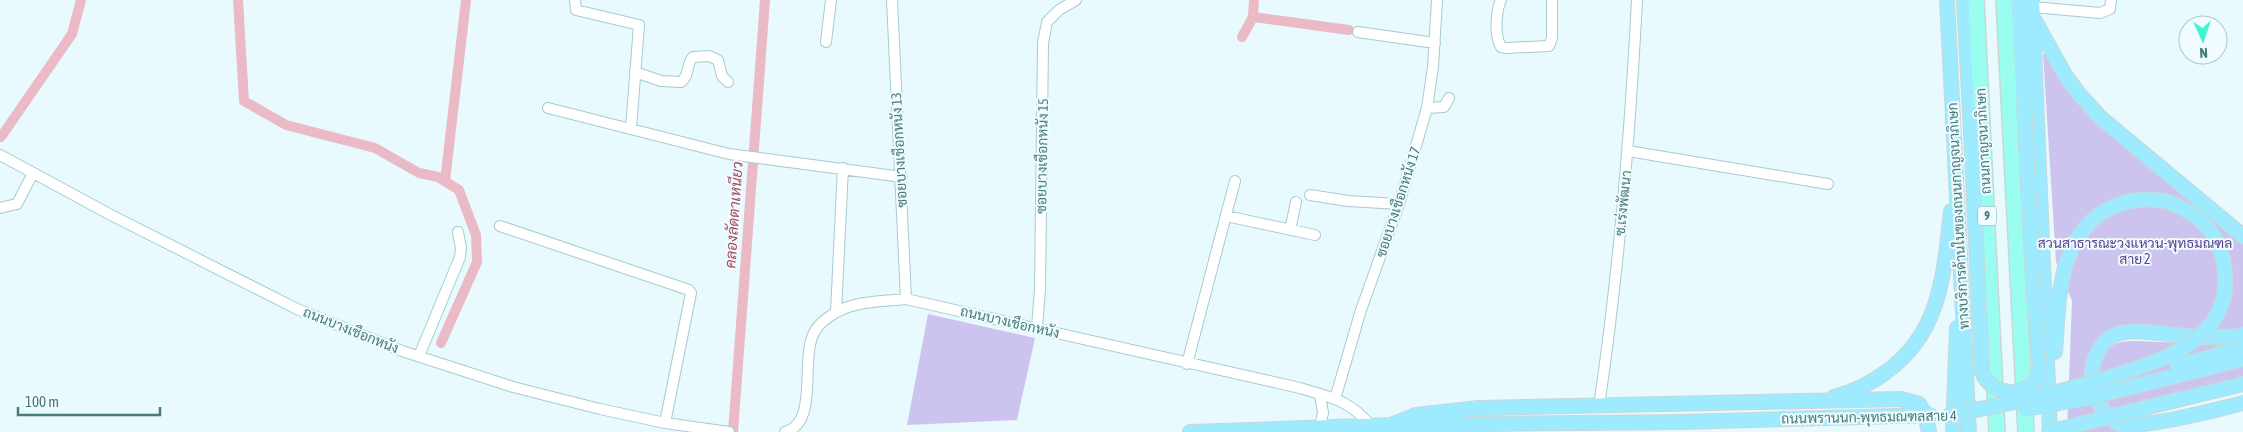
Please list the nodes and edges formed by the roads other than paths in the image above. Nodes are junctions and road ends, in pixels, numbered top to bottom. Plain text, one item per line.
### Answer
1 (575, 0) edge
2 (831, 0) edge
3 (892, 0) edge
4 (1076, 0) edge
5 (1437, 0) edge
6 (1501, 0) edge
7 (1552, 0) edge
8 (1637, 0) edge
9 (1947, 0) edge
10 (1964, 0) edge
11 (1976, 0) edge
12 (2004, 0) edge
13 (2019, 0) edge
14 (2111, 0) edge
15 (2033, 8) edge
16 (1358, 32) dead end
17 (826, 42) dead end
18 (1435, 43) junction
19 (635, 72) junction
20 (728, 82) dead end
21 (1449, 98) dead end
22 (548, 108) dead end
23 (1427, 108) junction
24 (631, 128) junction
25 (1628, 151) junction
26 (0, 155) edge
27 (843, 168) junction
28 (33, 173) junction
29 (1955, 176) junction
30 (902, 177) junction
31 (1235, 181) dead end
32 (1828, 184) dead end
33 (1310, 195) dead end
34 (1296, 202) dead end
35 (1399, 204) junction
36 (0, 208) edge
37 (1226, 216) junction
38 (500, 226) dead end
39 (1290, 230) junction
40 (458, 232) dead end
41 (1315, 235) dead end
42 (2243, 236) edge
43 (1961, 279) junction
44 (906, 299) junction
45 (836, 312) junction
46 (1037, 328) junction
47 (2243, 335) edge
48 (2243, 348) edge
49 (418, 356) junction
50 (2243, 359) edge
51 (1187, 364) junction
52 (2243, 384) edge
53 (2243, 392) edge
54 (1320, 394) junction
55 (1335, 399) junction
56 (1808, 402) junction
57 (2169, 402) junction
58 (2243, 403) edge
59 (2008, 404) junction
60 (1599, 406) junction
61 (1948, 415) junction
62 (2167, 419) junction
63 (665, 424) junction
64 (1370, 425) junction
65 (1390, 425) junction
66 (1320, 426) junction
67 (2049, 428) edge
68 (723, 432) edge
69 (729, 432) edge
70 (785, 432) edge
71 (1190, 432) edge
72 (1929, 432) edge
73 (1953, 432) edge
74 (1969, 432) edge
75 (1997, 432) edge
76 (2026, 432) edge
77 (2142, 432) edge

1 - 19 street
2 - 17 street
3 - 30 street, ซอยบางเชือกหนัง 13
4 - 46 street, ซอยบางเชือกหนัง 15
5 - 18 street, ซอยบางเชือกหนัง 17
6 - 7 street
8 - 25 street, ซ.เร่งพัฒนา
9 - 29 main road, ทางบริการด้านในของถนนกาญจนาภิเษก
10 - 13 main road, bridge
11 - 75 highway, ถนนกาญจนาภิเษก / 9
12 - 76 highway, ถนนกาญจนาภิเษก / 9
14 - 15 street
15 - 42 main road
15 - 67 main road
16 - 18 street
18 - 23 street, ซอยบางเชือกหนัง 17
19 - 20 street
19 - 24 street
21 - 23 street
22 - 24 street
23 - 35 street, ซอยบางเชือกหนัง 17
24 - 27 street
25 - 32 street
25 - 60 street, ซ.เร่งพัฒนา
26 - 28 street, ถนนบางเชือกหนัง
27 - 30 street
27 - 45 street
28 - 36 street
28 - 49 street, ถนนบางเชือกหนัง
29 - 43 main road, ทางบริการด้านในของถนนกาญจนาภิเษก
29 - 56 main road
30 - 44 street, ซอยบางเชือกหนัง 13
31 - 37 street
33 - 35 street
34 - 39 street
35 - 55 street, ซอยบางเชือกหนัง 17
37 - 39 street
37 - 51 street
38 - 63 street
39 - 41 street
40 - 49 street
43 - 73 main road
43 - 74 main road, ทางบริการด้านในของถนนกาญจนาภิเษก
44 - 45 street, ถนนบางเชือกหนัง
44 - 46 street, ถนนบางเชือกหนัง
45 - 70 street, ถนนบางเชือกหนัง
46 - 51 street, ถนนบางเชือกหนัง
47 - 62 main road
48 - 59 main road, bridge
49 - 63 street, ถนนบางเชือกหนัง
50 - 61 main road, ถนนพรานนก-พุทธมณฑลสาย 4, bridge
51 - 54 street, ถนนบางเชือกหนัง
52 - 57 main road
53 - 57 main road
54 - 55 street, ถนนบางเชือกหนัง
54 - 66 street
55 - 64 street, ถนนบางเชือกหนัง
56 - 60 main road
56 - 72 main road
57 - 67 main road, bridge
58 - 62 main road
59 - 61 main road, bridge
59 - 67 main road, bridge
60 - 65 main road
61 - 65 main road, ถนนพรานนก-พุทธมณฑลสาย 4, bridge
62 - 77 main road
63 - 68 street, ถนนบางเชือกหนัง
64 - 65 main road, ถนนพรานนก-พุทธมณฑลสาย 4
64 - 66 main road, ถนนพรานนก-พุทธมณฑลสาย 4
66 - 71 main road, ถนนพรานนก-พุทธมณฑลสาย 4
68 - 69 street, ถนนบางเชือกหนัง

